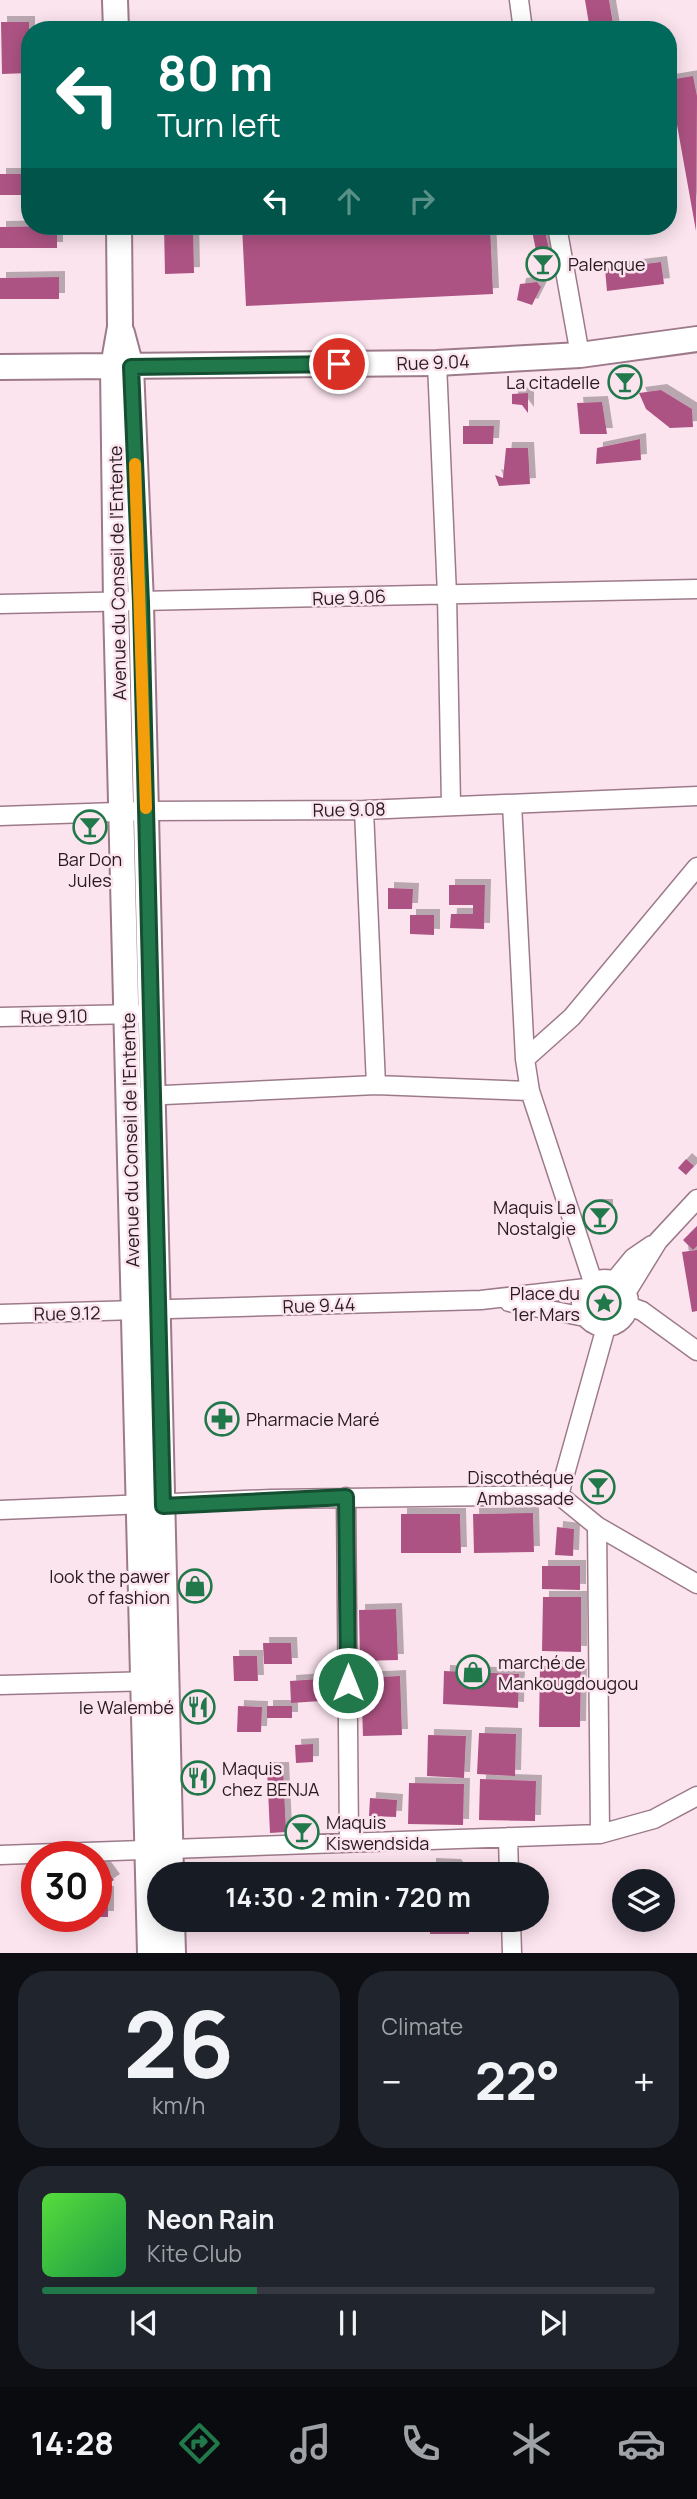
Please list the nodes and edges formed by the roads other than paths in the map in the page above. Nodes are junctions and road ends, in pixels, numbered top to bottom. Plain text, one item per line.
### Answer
1 (115, 0) edge
2 (519, 0) edge
3 (116, 21) edge
4 (522, 21) edge
5 (119, 235) edge
6 (559, 235) edge
7 (697, 339) edge
8 (580, 355) junction
9 (437, 363) junction
10 (0, 367) edge
11 (122, 367) junction
12 (697, 589) edge
13 (447, 595) junction
14 (141, 603) junction
15 (0, 604) edge
16 (116, 604) junction
17 (697, 796) edge
18 (512, 804) junction
19 (451, 805) junction
20 (364, 810) junction
21 (134, 811) junction
22 (0, 816) edge
23 (697, 867) edge
24 (139, 1014) junction
25 (0, 1017) edge
26 (525, 1059) junction
27 (376, 1085) junction
28 (530, 1091) junction
29 (140, 1096) junction
30 (697, 1199) edge
31 (589, 1285) junction
32 (623, 1293) junction
33 (481, 1300) junction
34 (145, 1311) junction
35 (0, 1314) edge
36 (600, 1322) junction
37 (681, 1341) junction
38 (697, 1351) edge
39 (559, 1495) junction
40 (346, 1497) junction
41 (151, 1506) junction
42 (0, 1510) edge
43 (597, 1526) junction
44 (697, 1584) edge
45 (155, 1681) junction
46 (0, 1685) edge
47 (697, 1796) edge
48 (600, 1833) junction
49 (508, 1837) junction
50 (349, 1842) junction
51 (159, 1849) junction
52 (0, 1855) edge
53 (165, 1862) edge
54 (509, 1862) edge
55 (172, 1932) edge
56 (511, 1932) edge
57 (150, 1953) edge
58 (173, 1953) edge
59 (512, 1953) edge

1 - 3 street
2 - 4 street
5 - 11 street, Avenue du Conseil de l'Entente
6 - 8 street
7 - 8 street, Rue 9.04
8 - 9 street, Rue 9.04
9 - 11 street, Rue 9.04
9 - 13 street
10 - 11 street, Rue 9.04
11 - 14 street, Avenue du Conseil de l'Entente
11 - 16 street, Avenue du Conseil de l'Entente
12 - 13 street, Rue 9.06
13 - 14 street, Rue 9.06
13 - 19 street
14 - 16 street, Rue 9.06
14 - 21 street, Avenue du Conseil de l'Entente
15 - 16 street, Rue 9.06
16 - 21 street, Avenue du Conseil de l'Entente
17 - 18 street, Rue 9.08
18 - 19 street, Rue 9.08
18 - 26 street
19 - 20 street, Rue 9.08
20 - 21 street, Rue 9.08
20 - 27 street
21 - 22 street, Rue 9.08
21 - 24 street, Avenue du Conseil de l'Entente
23 - 26 street
24 - 25 street, Rue 9.10
24 - 29 street, Avenue du Conseil de l'Entente
26 - 28 street
27 - 28 street
27 - 29 street
28 - 31 street
29 - 34 street, Avenue du Conseil de l'Entente
30 - 32 street
31 - 32 street
31 - 33 street
31 - 36 street
32 - 36 street
32 - 37 street
33 - 34 street, Rue 9.44
33 - 36 street
34 - 35 street, Rue 9.12
34 - 41 street, Avenue du Conseil de l'Entente
36 - 37 street
36 - 39 street
37 - 38 street
39 - 40 street
39 - 43 street
40 - 41 street
40 - 50 street
41 - 42 street
41 - 45 street, Avenue du Conseil de l'Entente
43 - 44 street
43 - 48 street
45 - 46 street
45 - 51 street, Avenue du Conseil de l'Entente
47 - 48 street
48 - 49 street
49 - 50 street
49 - 54 street
50 - 51 street
51 - 52 street
51 - 53 street, Avenue du Conseil de l'Entente
51 - 57 street, Avenue du Conseil de l'Entente
55 - 58 street
56 - 59 street

